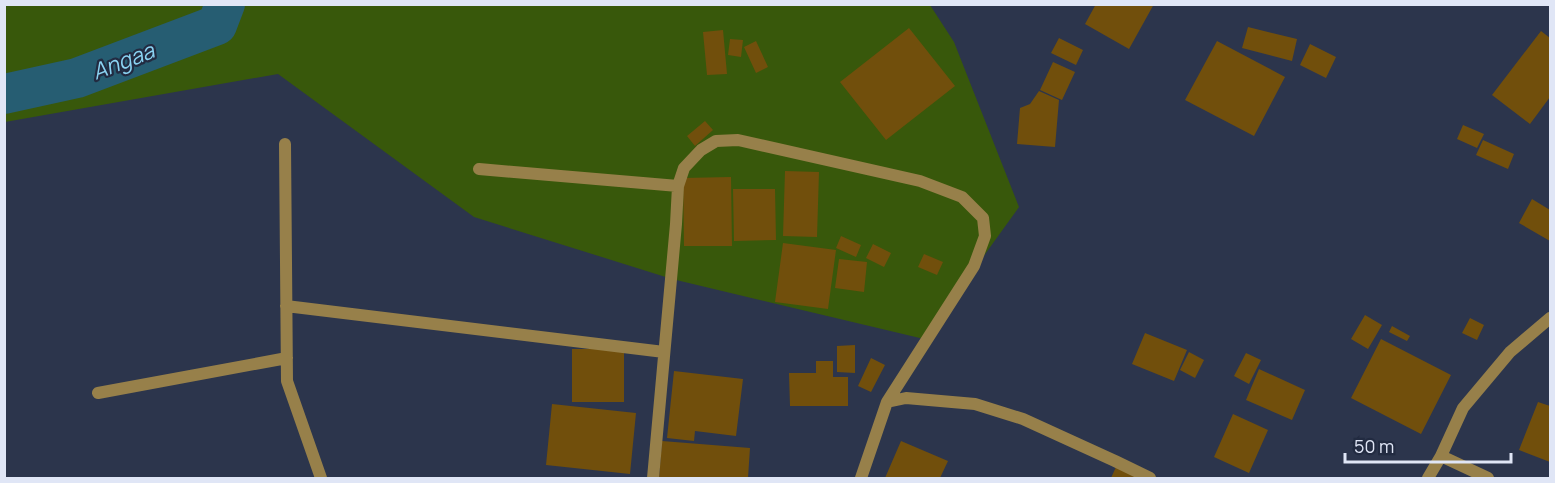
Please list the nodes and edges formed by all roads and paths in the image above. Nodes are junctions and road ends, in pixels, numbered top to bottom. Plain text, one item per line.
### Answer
1 (285, 144) dead end
2 (478, 169) dead end
3 (678, 186) junction
4 (286, 306) junction
5 (1551, 318) edge
6 (664, 352) junction
7 (287, 358) junction
8 (98, 393) dead end
9 (887, 402) junction
10 (1441, 456) junction
11 (321, 478) edge
12 (653, 478) edge
13 (861, 478) edge
14 (1150, 478) edge
15 (1428, 478) edge
16 (1488, 478) edge

1 - 4 street
2 - 3 street
3 - 6 street
3 - 9 street
4 - 6 street
4 - 7 street
5 - 10 street
6 - 12 street
7 - 8 street
7 - 11 street
9 - 13 street
9 - 14 street
10 - 15 street
10 - 16 street

